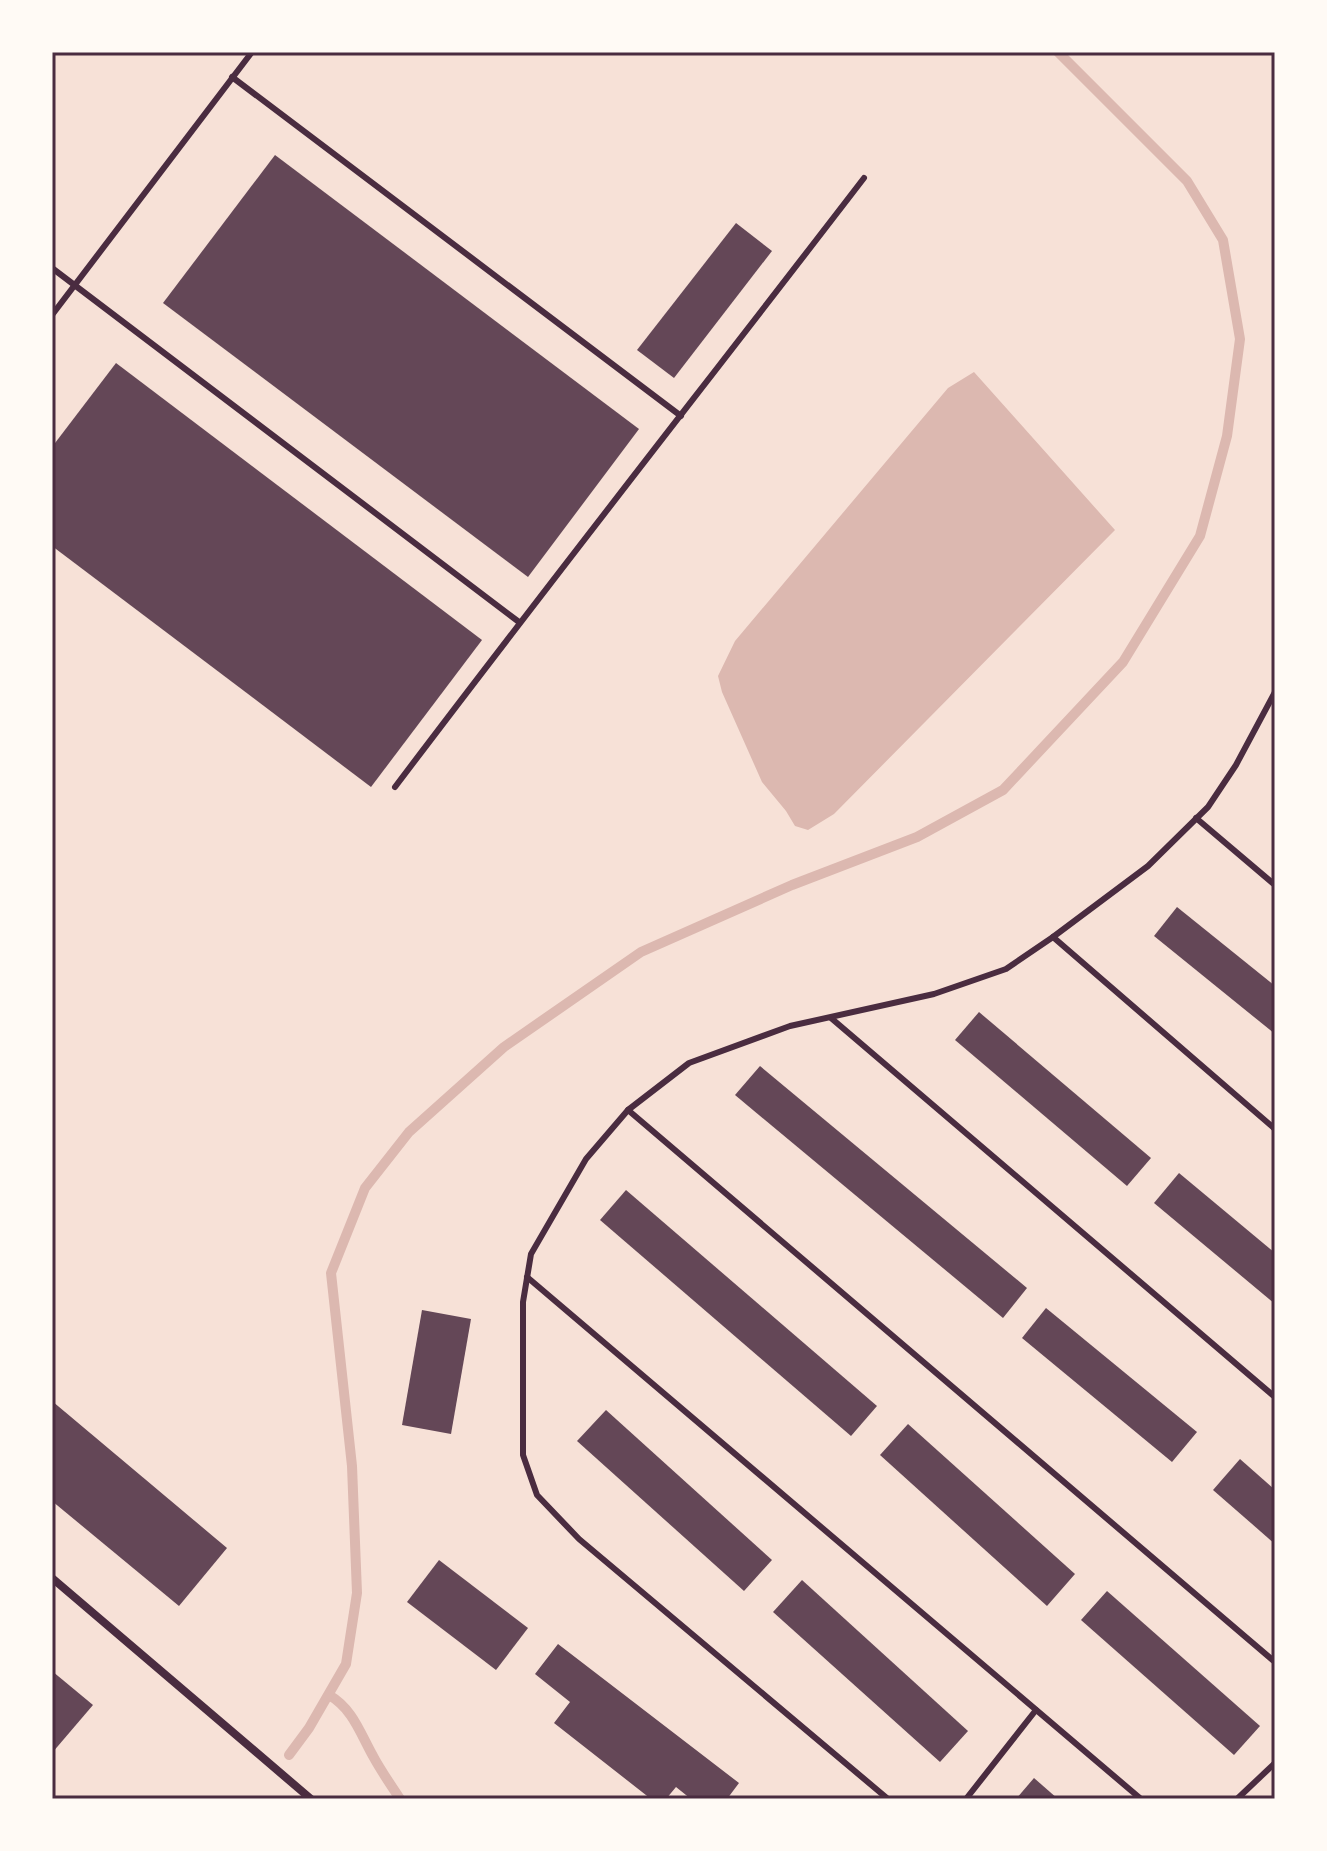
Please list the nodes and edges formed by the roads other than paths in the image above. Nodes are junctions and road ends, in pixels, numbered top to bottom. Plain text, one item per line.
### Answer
1 (252, 52) edge
2 (232, 77) junction
3 (864, 178) dead end
4 (52, 268) edge
5 (74, 285) junction
6 (52, 315) edge
7 (681, 416) junction
8 (519, 622) junction
9 (1275, 692) edge
10 (395, 787) dead end
11 (1196, 818) junction
12 (1275, 885) edge
13 (1053, 937) junction
14 (831, 1018) junction
15 (628, 1110) junction
16 (1275, 1129) edge
17 (527, 1277) junction
18 (1275, 1397) edge
19 (52, 1578) edge
20 (1275, 1662) edge
21 (1036, 1710) junction
22 (1275, 1763) edge
23 (311, 1799) edge
24 (888, 1799) edge
25 (966, 1799) edge
26 (1141, 1799) edge
27 (1237, 1799) edge

1 - 2 lane
2 - 5 lane
2 - 7 lane
3 - 7 lane
4 - 5 lane
5 - 6 lane
5 - 8 lane
7 - 8 lane
8 - 10 lane
9 - 11 lane
11 - 12 lane
11 - 13 lane
13 - 14 lane
13 - 16 lane
14 - 15 lane
14 - 18 lane
15 - 17 lane
15 - 20 lane
17 - 21 lane
17 - 24 lane
19 - 23 street
21 - 25 lane
21 - 26 lane
22 - 27 lane

